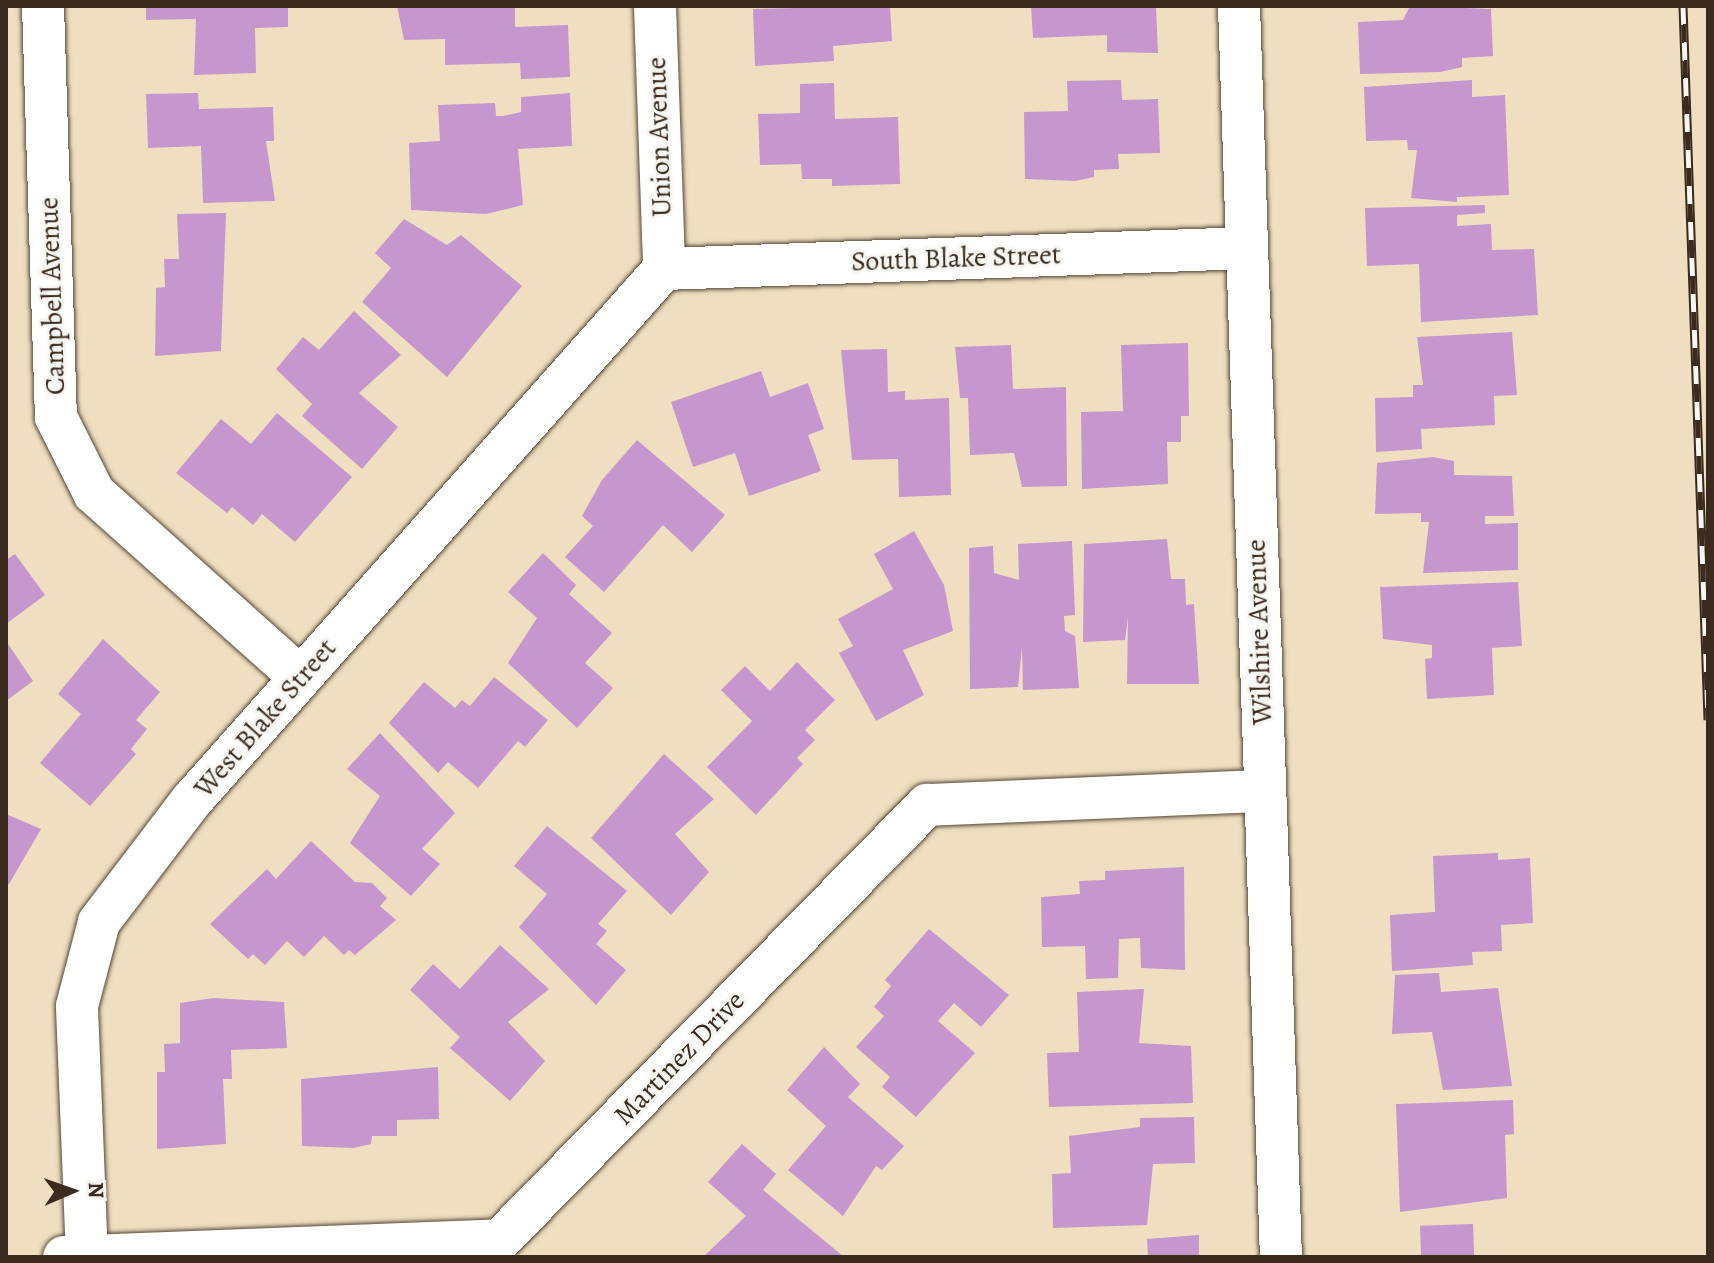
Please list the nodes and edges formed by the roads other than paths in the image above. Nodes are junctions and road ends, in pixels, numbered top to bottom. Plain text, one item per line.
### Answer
1 (43, 6) edge
2 (655, 6) edge
3 (1239, 6) edge
4 (1247, 248) junction
5 (664, 269) junction
6 (300, 677) junction
7 (1263, 791) junction
8 (64, 1257) edge
9 (87, 1257) edge
10 (1281, 1257) edge

1 - 6 street, Campbell Avenue
2 - 5 street, Union Avenue
3 - 4 street, Wilshire Avenue
4 - 5 street, South Blake Street
4 - 7 street, Wilshire Avenue
5 - 6 street, West Blake Street
6 - 9 street, West Blake Street
7 - 9 street, Martinez Drive
7 - 10 street, Wilshire Avenue
8 - 9 street, Martinez Drive

